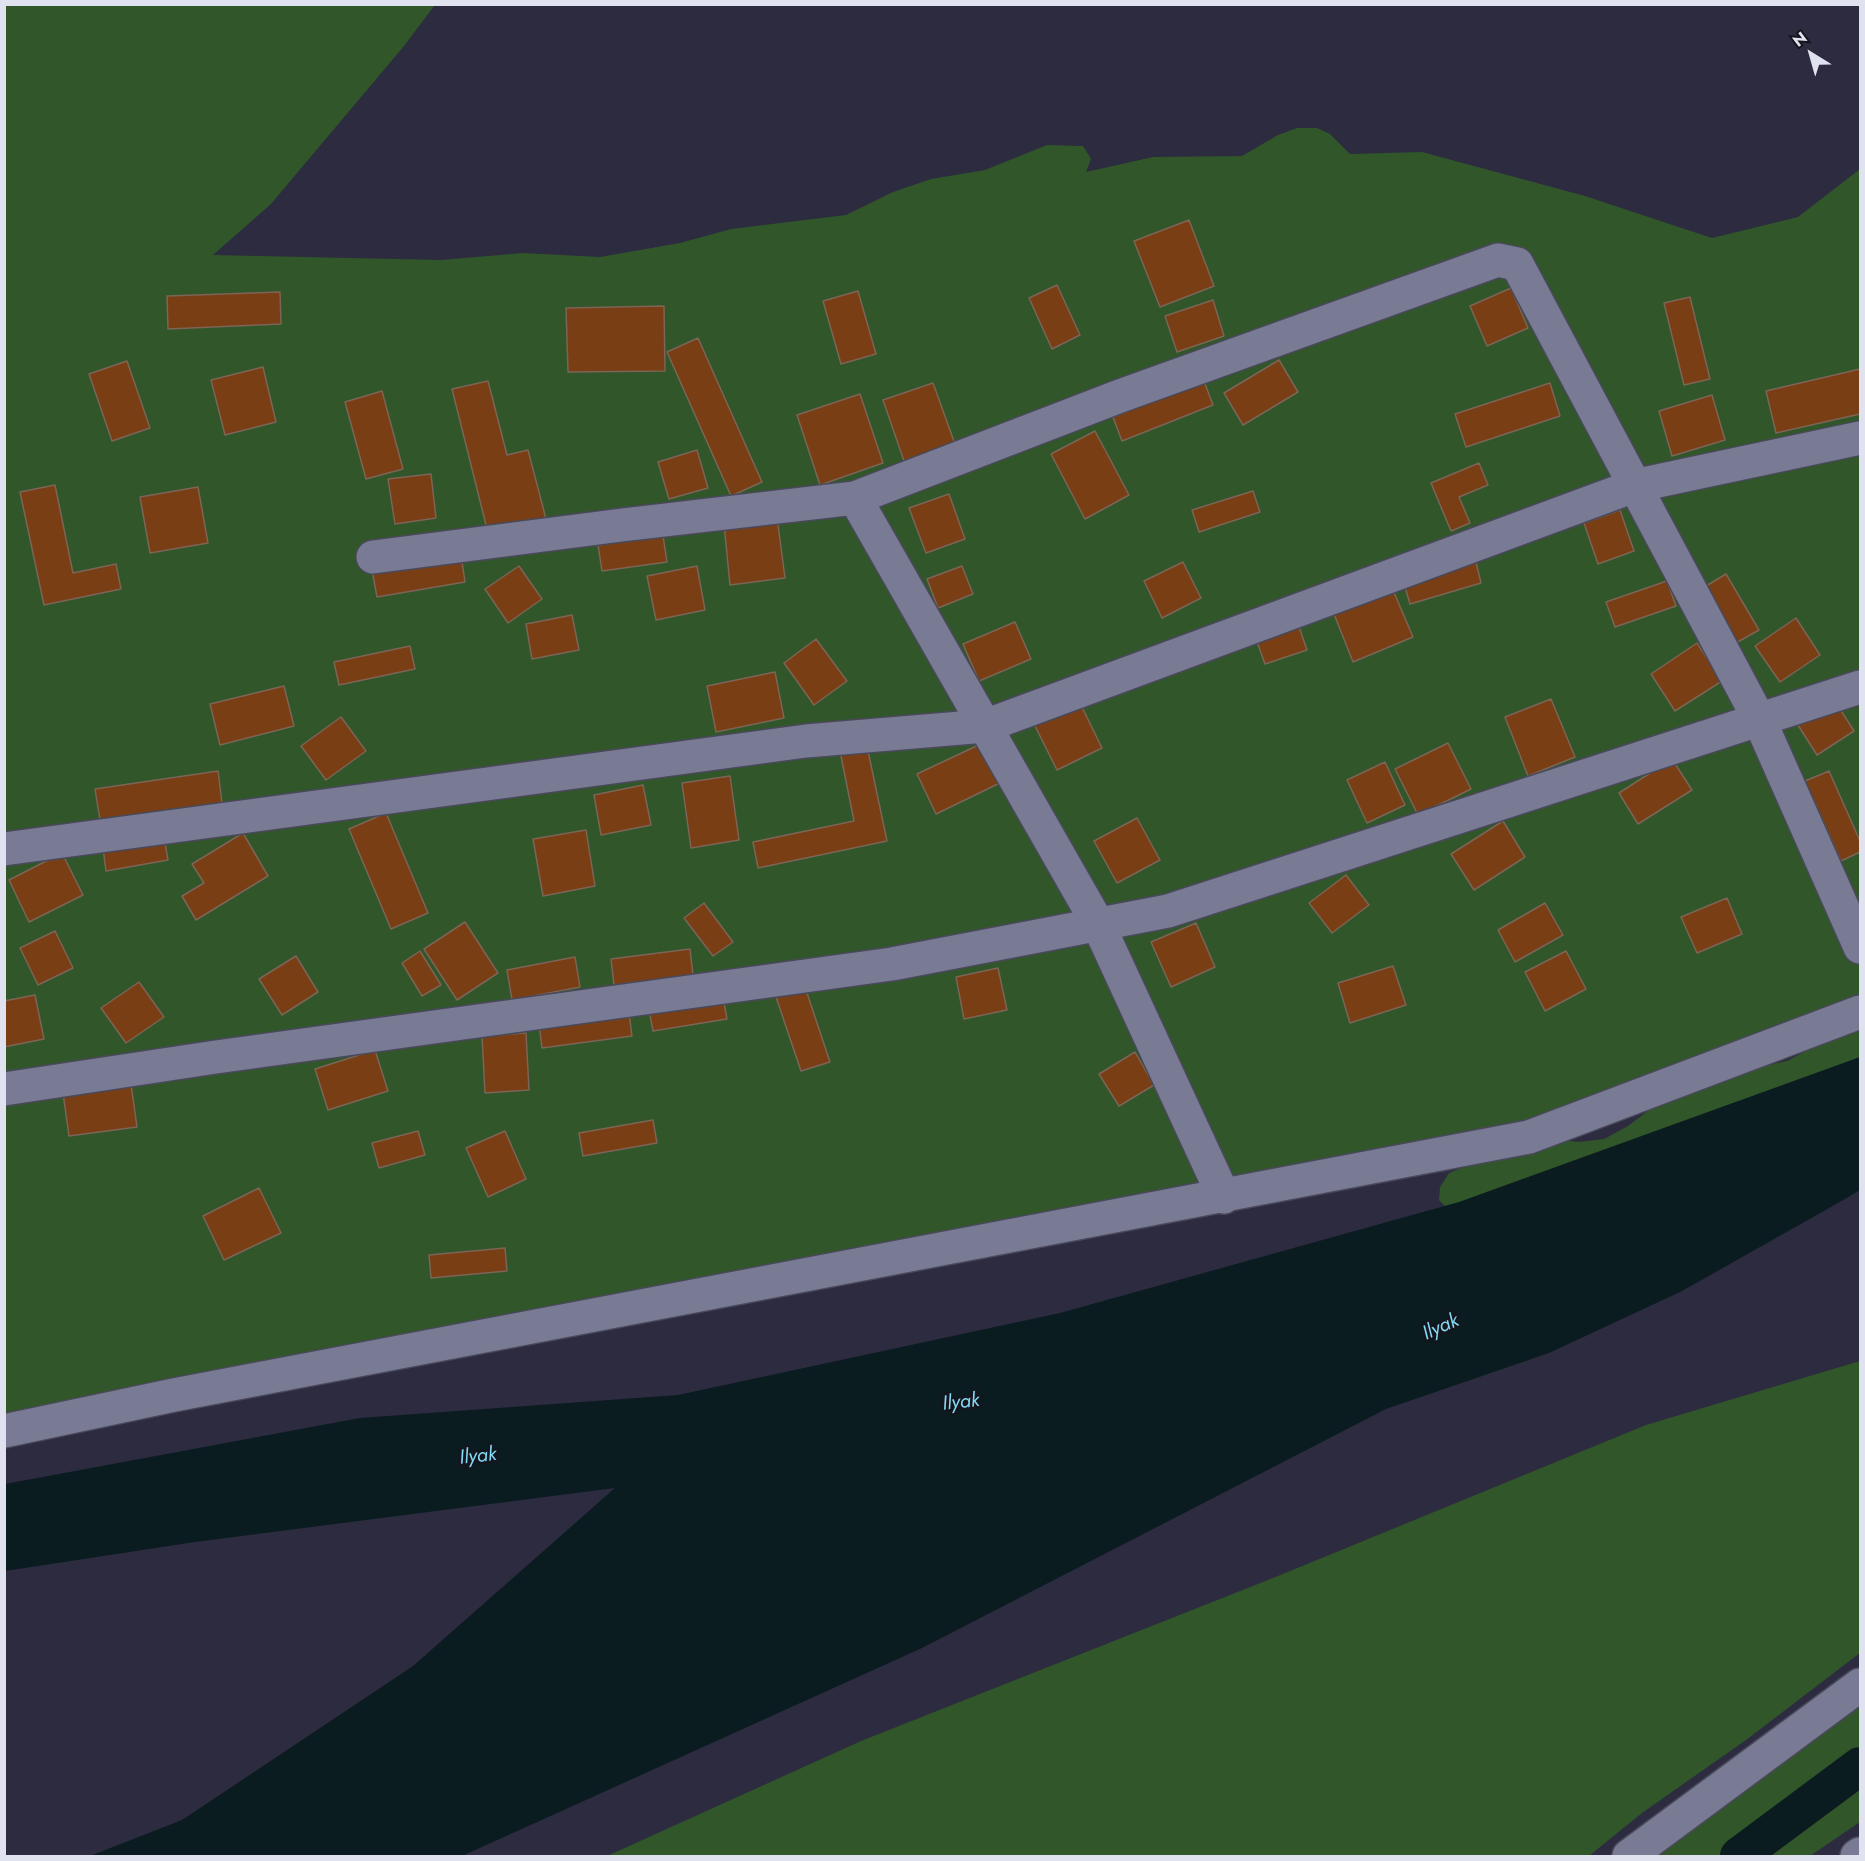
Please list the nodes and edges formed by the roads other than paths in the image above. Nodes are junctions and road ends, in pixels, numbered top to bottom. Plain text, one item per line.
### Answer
1 (1860, 438) edge
2 (1634, 486) junction
3 (855, 498) junction
4 (373, 557) dead end
5 (1860, 687) edge
6 (1759, 719) junction
7 (985, 726) junction
8 (4, 849) edge
9 (1098, 924) junction
10 (1860, 947) edge
11 (1860, 1012) edge
12 (4, 1089) edge
13 (1224, 1197) junction
14 (4, 1431) edge
15 (1860, 1685) edge
16 (1860, 1854) edge
17 (1629, 1857) edge
18 (1857, 1857) edge

1 - 2 street
2 - 3 street
2 - 6 street
2 - 7 street
3 - 4 street
3 - 7 street
5 - 6 street
6 - 9 street
6 - 10 street
7 - 8 street
7 - 9 street
9 - 12 street
9 - 13 street
11 - 13 street
13 - 14 street
15 - 17 street
16 - 18 street

